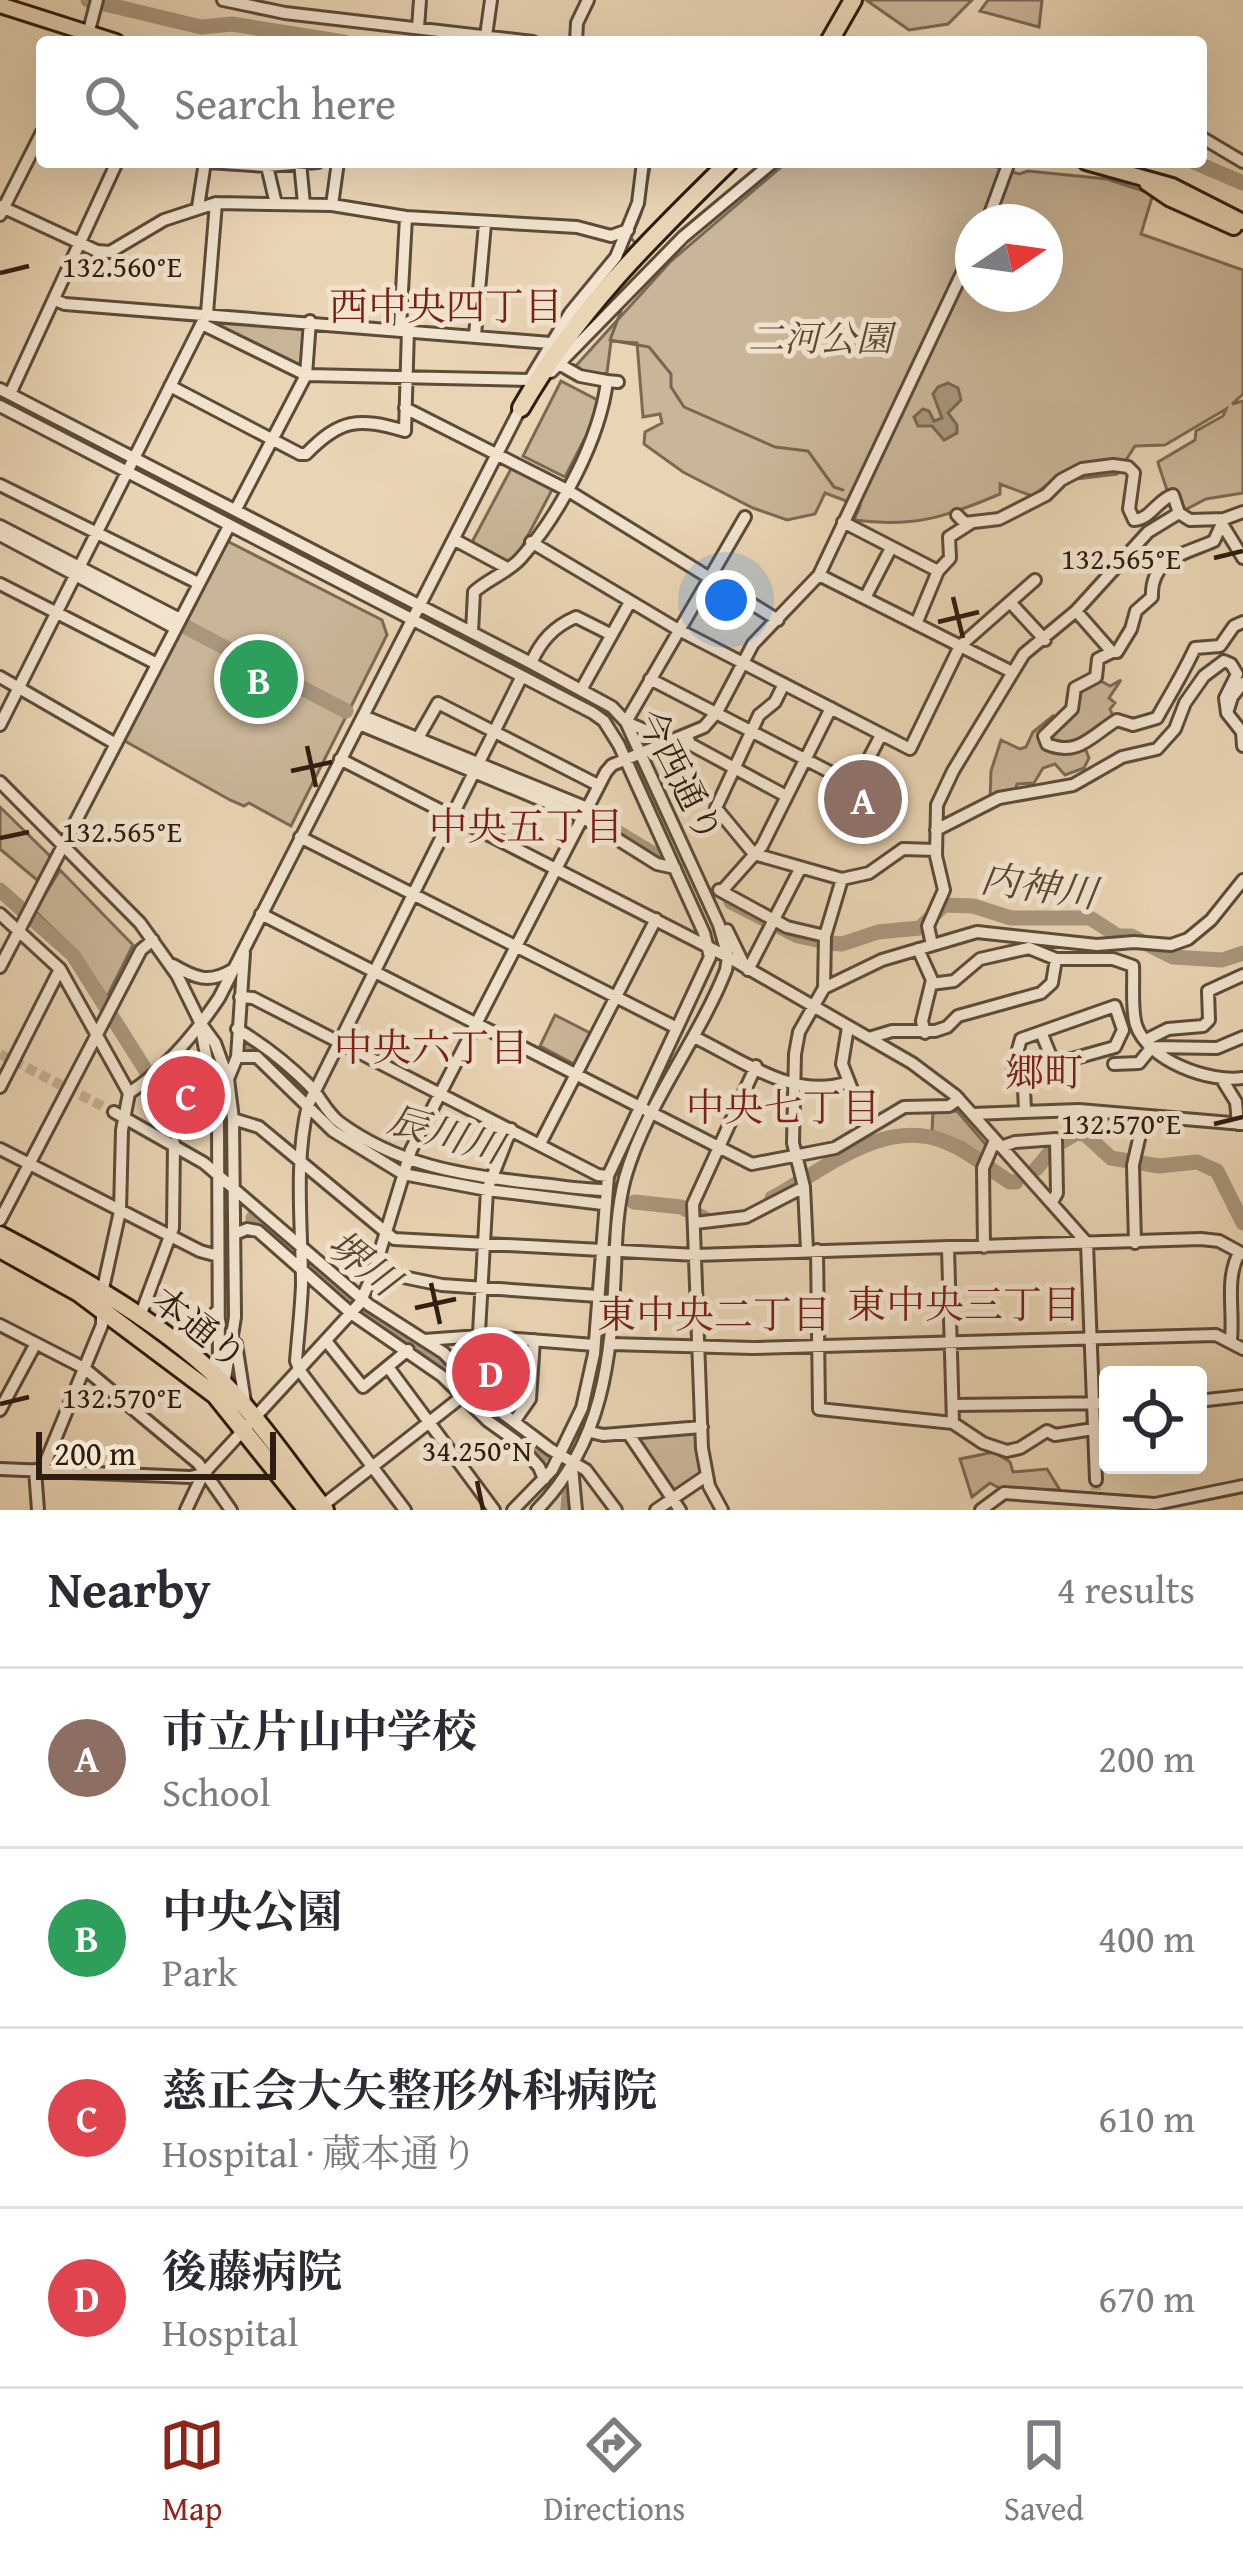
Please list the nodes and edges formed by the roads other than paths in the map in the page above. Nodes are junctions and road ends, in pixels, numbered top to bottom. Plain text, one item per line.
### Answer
1 (97, 0) edge
2 (223, 0) edge
3 (420, 0) edge
4 (491, 0) edge
5 (588, 0) edge
6 (853, 0) edge
7 (0, 5) edge
8 (418, 28) junction
9 (88, 35) edge
10 (486, 36) joint
11 (576, 36) edge
12 (832, 36) edge
13 (1207, 141) edge
14 (36, 144) edge
15 (1243, 162) edge
16 (114, 168) edge
17 (206, 168) edge
18 (268, 168) edge
19 (300, 168) edge
20 (337, 168) edge
21 (642, 168) edge
22 (723, 168) edge
23 (765, 168) edge
24 (1007, 168) edge
25 (1108, 168) edge
26 (216, 203) junction
27 (276, 203) junction
28 (304, 204) junction
29 (994, 204) edge
30 (332, 205) junction
31 (198, 207) junction
32 (1, 210) edge
33 (406, 218) junction
34 (485, 224) junction
35 (1243, 226) edge
36 (630, 229) junction
37 (79, 243) junction
38 (955, 288) edge
39 (55, 300) junction
40 (204, 319) junction
41 (310, 321) junction
42 (404, 329) junction
43 (475, 335) junction
44 (550, 344) junction
45 (559, 364) junction
46 (306, 375) junction
47 (406, 376) junction
48 (530, 380) junction
49 (170, 386) junction
50 (5, 392) edge
51 (405, 408) junction
52 (521, 408) junction
53 (1, 409) edge
54 (273, 440) junction
55 (497, 455) junction
56 (134, 458) junction
57 (127, 473) junction
58 (0, 485) edge
59 (567, 490) junction
60 (236, 509) junction
61 (1243, 512) edge
62 (1179, 513) junction
63 (956, 515) dead end
64 (745, 517) dead end
65 (843, 522) junction
66 (1223, 522) junction
67 (971, 523) junction
68 (0, 526) edge
69 (230, 526) junction
70 (97, 532) junction
71 (0, 535) edge
72 (455, 540) junction
73 (531, 542) junction
74 (1239, 546) edge
75 (891, 548) junction
76 (1243, 558) edge
77 (507, 568) junction
78 (938, 571) junction
79 (78, 572) junction
80 (819, 575) junction
81 (707, 577) junction
82 (1035, 580) dead end
83 (0, 584) edge
84 (198, 584) junction
85 (865, 598) junction
86 (630, 602) junction
87 (1010, 602) junction
88 (420, 606) junction
89 (1076, 611) junction
90 (58, 613) junction
91 (412, 620) junction
92 (778, 620) junction
93 (1243, 622) edge
94 (177, 624) junction
95 (916, 624) junction
96 (677, 629) junction
97 (472, 632) junction
98 (610, 634) junction
99 (1045, 640) junction
100 (960, 646) junction
101 (1112, 652) junction
102 (744, 663) junction
103 (158, 664) junction
104 (531, 664) junction
105 (1012, 673) junction
106 (522, 676) junction
107 (0, 677) edge
108 (650, 679) junction
109 (1243, 683) edge
110 (784, 684) junction
111 (18, 686) junction
112 (580, 690) junction
113 (830, 708) junction
114 (717, 712) junction
115 (1227, 713) junction
116 (361, 720) junction
117 (626, 722) junction
118 (0, 725) edge
119 (497, 732) junction
120 (754, 732) junction
121 (880, 735) junction
122 (687, 736) junction
123 (418, 738) junction
124 (671, 741) junction
125 (116, 744) junction
126 (1243, 746) edge
127 (640, 754) junction
128 (804, 758) junction
129 (340, 759) junction
130 (626, 759) junction
131 (476, 767) junction
132 (733, 768) junction
133 (0, 782) edge
134 (598, 785) junction
135 (786, 796) junction
136 (585, 813) junction
137 (454, 815) junction
138 (936, 830) junction
139 (300, 837) junction
140 (64, 847) junction
141 (936, 850) junction
142 (754, 854) junction
143 (557, 868) junction
144 (675, 868) junction
145 (800, 869) junction
146 (842, 879) junction
147 (1243, 880) edge
148 (705, 890) junction
149 (722, 891) junction
150 (416, 894) junction
151 (0, 914) edge
152 (261, 914) junction
153 (656, 919) junction
154 (772, 923) junction
155 (21, 927) junction
156 (825, 936) junction
157 (153, 940) junction
158 (244, 944) junction
159 (932, 945) junction
160 (517, 946) junction
161 (710, 947) junction
162 (918, 949) junction
163 (728, 957) junction
164 (1056, 959) junction
165 (170, 964) junction
166 (0, 968) edge
167 (60, 969) junction
168 (747, 969) junction
169 (232, 970) junction
170 (376, 972) junction
171 (1243, 975) edge
172 (932, 984) junction
173 (824, 988) junction
174 (616, 996) junction
175 (240, 997) junction
176 (812, 1006) junction
177 (477, 1023) junction
178 (201, 1024) junction
179 (848, 1027) junction
180 (677, 1028) junction
181 (237, 1029) junction
182 (1041, 1031) junction
183 (97, 1032) junction
184 (925, 1033) junction
185 (694, 1037) junction
186 (1243, 1037) edge
187 (869, 1038) junction
188 (340, 1042) junction
189 (1149, 1043) junction
190 (237, 1058) junction
191 (1114, 1064) dead end
192 (756, 1066) junction
193 (577, 1073) junction
194 (1243, 1078) edge
195 (227, 1079) junction
196 (1223, 1081) junction
197 (848, 1082) junction
198 (794, 1085) junction
199 (0, 1087) edge
200 (315, 1091) junction
201 (129, 1093) junction
202 (440, 1094) junction
203 (959, 1099) junction
204 (308, 1105) junction
205 (639, 1107) junction
206 (1025, 1111) junction
207 (972, 1114) junction
208 (119, 1115) junction
209 (652, 1115) junction
210 (1144, 1117) junction
211 (233, 1119) junction
212 (1240, 1124) edge
213 (867, 1128) junction
214 (511, 1129) junction
215 (174, 1143) junction
216 (540, 1144) junction
217 (998, 1144) junction
218 (0, 1149) edge
219 (719, 1149) junction
220 (795, 1155) junction
221 (299, 1163) junction
222 (28, 1164) junction
223 (406, 1167) junction
224 (218, 1174) junction
225 (803, 1182) junction
226 (488, 1184) junction
227 (234, 1187) junction
228 (606, 1190) junction
229 (1052, 1202) junction
230 (121, 1211) junction
231 (0, 1220) edge
232 (694, 1223) junction
233 (235, 1234) junction
234 (385, 1234) junction
235 (0, 1235) edge
236 (172, 1237) junction
237 (1087, 1243) junction
238 (1135, 1243) junction
239 (484, 1244) junction
240 (300, 1245) junction
241 (984, 1247) junction
242 (948, 1248) junction
243 (0, 1249) edge
244 (812, 1250) junction
245 (601, 1251) junction
246 (616, 1252) junction
247 (1241, 1253) edge
248 (695, 1255) junction
249 (218, 1256) junction
250 (301, 1264) junction
251 (374, 1271) junction
252 (482, 1288) junction
253 (598, 1296) junction
254 (219, 1297) junction
255 (102, 1301) junction
256 (357, 1306) junction
257 (235, 1316) junction
258 (139, 1318) junction
259 (0, 1325) edge
260 (479, 1336) junction
261 (164, 1337) junction
262 (1090, 1339) junction
263 (534, 1340) junction
264 (1231, 1340) junction
265 (327, 1342) junction
266 (948, 1343) junction
267 (35, 1345) junction
268 (594, 1345) junction
269 (611, 1345) junction
270 (414, 1346) junction
271 (820, 1346) junction
272 (698, 1348) junction
273 (1243, 1349) edge
274 (388, 1367) junction
275 (84, 1368) junction
276 (300, 1371) junction
277 (219, 1389) junction
278 (469, 1389) junction
279 (1243, 1396) edge
280 (1207, 1400) edge
281 (1092, 1403) junction
282 (1099, 1403) edge
283 (953, 1405) junction
284 (0, 1410) edge
285 (249, 1420) junction
286 (514, 1422) junction
287 (430, 1423) junction
288 (953, 1423) junction
289 (702, 1427) junction
290 (1093, 1429) junction
291 (591, 1432) junction
292 (628, 1433) junction
293 (560, 1455) junction
294 (572, 1463) junction
295 (373, 1466) junction
296 (0, 1469) edge
297 (38, 1470) junction
298 (203, 1474) junction
299 (706, 1476) junction
300 (544, 1479) junction
301 (1096, 1480) tunnel mouth
302 (1243, 1486) edge
303 (676, 1504) edge
304 (545, 1508) edge
305 (318, 1509) edge
306 (38, 1510) edge
307 (186, 1510) edge
308 (231, 1510) edge
309 (405, 1510) edge
310 (494, 1510) edge
311 (513, 1510) edge
312 (576, 1510) edge
313 (616, 1510) edge
314 (656, 1510) edge
315 (722, 1510) edge
316 (981, 1510) edge

1 - 9 street
2 - 8 street
3 - 8 street
4 - 10 street
5 - 11 street
6 - 12 highway
7 - 9 main road
8 - 10 street
13 - 15 street
14 - 32 street
16 - 37 street
17 - 31 street
18 - 27 street
19 - 28 street
20 - 30 street
21 - 36 street
22 - 52 highway
23 - 45 street
24 - 29 street
25 - 35 main road
26 - 27 street
26 - 31 street
26 - 40 street
27 - 28 street
28 - 30 street
30 - 33 street
31 - 37 street
32 - 37 street
33 - 34 street
33 - 42 street
34 - 36 street
34 - 43 street
36 - 44 street
37 - 39 street
38 - 65 street
39 - 40 street
39 - 50 street
40 - 41 street
40 - 46 street
40 - 49 street
41 - 42 street
41 - 46 street
42 - 43 street
42 - 47 street
43 - 44 street
44 - 48 street
45 - 55 street
45 - 59 street
46 - 47 street
46 - 54 street
47 - 48 street
47 - 51 street
48 - 52 street
49 - 54 street
49 - 56 street
50 - 56 street, 今西通り
51 - 54 street
51 - 55 street
52 - 55 street
53 - 57 street, 今西通り
54 - 60 street
55 - 59 street
55 - 72 street
56 - 57 street
56 - 60 street, 今西通り
57 - 69 street, 今西通り
57 - 70 street
58 - 70 street
59 - 73 street
59 - 81 street
60 - 88 street, 今西通り
61 - 66 street
62 - 66 street
62 - 67 street
62 - 89 street
63 - 67 street
64 - 81 street
65 - 75 street
65 - 80 street
66 - 74 street
66 - 101 street
67 - 78 street
68 - 79 street
69 - 84 street
69 - 91 street, 今西通り
70 - 79 street
70 - 84 street
71 - 79 street
72 - 77 street
72 - 88 street
73 - 77 street
73 - 86 street
74 - 76 street
75 - 78 street
75 - 85 street
77 - 97 street
78 - 95 street
79 - 90 street
79 - 94 street
80 - 85 street
80 - 92 street
81 - 92 street
81 - 96 street
82 - 87 street
83 - 90 street
84 - 94 street
85 - 95 street
86 - 96 street
86 - 98 street
87 - 99 street
87 - 100 street
88 - 91 street
88 - 97 street, 今西通り
89 - 99 street
89 - 101 street
90 - 103 street
90 - 111 street
91 - 106 street, 今西通り
91 - 116 street
92 - 102 street
93 - 101 street
94 - 103 street
95 - 100 street
96 - 102 street
96 - 108 street
97 - 104 street, 今西通り
98 - 104 street
98 - 112 street
99 - 105 street
100 - 105 street
100 - 121 street
102 - 110 street
102 - 114 street
103 - 125 street
104 - 112 street, 今西通り
105 - 138 street
106 - 119 street
106 - 130 street, 今西通り
107 - 111 street
108 - 114 street
108 - 117 street
109 - 115 street
110 - 113 street
110 - 120 street
111 - 118 street
111 - 125 street
112 - 117 street, 今西通り
113 - 121 street
113 - 128 street
114 - 120 street
114 - 122 street
115 - 126 street
115 - 138 street
116 - 123 street
116 - 129 street
116 - 131 street
117 - 124 street
117 - 127 street, 今西通り
119 - 123 street
119 - 131 street
119 - 134 street
120 - 128 street
120 - 132 street
121 - 128 street
122 - 124 street
122 - 132 street
123 - 131 street
124 - 127 street
125 - 140 street
127 - 130 street
127 - 148 street, 今西通り
128 - 135 street
129 - 137 street
129 - 139 street
130 - 134 street
130 - 144 street, 今西通り
131 - 136 street
131 - 137 street
132 - 135 street
132 - 142 street
133 - 140 street
134 - 136 street
135 - 142 street
136 - 143 street
136 - 144 street
137 - 143 street
137 - 150 street
138 - 141 street
139 - 150 street
139 - 152 street
140 - 155 street
140 - 157 street
141 - 146 street
141 - 159 street
142 - 145 street
142 - 149 street
143 - 153 street
143 - 160 street
144 - 161 street, 今西通り
145 - 146 street
145 - 154 street
146 - 156 street
147 - 159 street
148 - 149 street
148 - 163 street, 今西通り
148 - 168 street
149 - 154 street
150 - 160 street
150 - 170 street
151 - 155 street
152 - 158 street
152 - 170 street
153 - 161 street
153 - 174 street
154 - 156 street
154 - 168 street
155 - 166 street
155 - 167 street
156 - 173 street
157 - 165 street
157 - 183 street
158 - 169 street
158 - 175 street
159 - 162 street
160 - 174 street
160 - 177 street
161 - 163 street
161 - 180 street
162 - 172 street
162 - 173 street
163 - 168 street
163 - 185 street
164 - 172 street
164 - 184 street
164 - 189 street
165 - 169 street
165 - 178 street
167 - 183 street
167 - 199 street
168 - 176 street
169 - 178 street
170 - 177 street
170 - 188 street
171 - 189 street
172 - 184 street
173 - 176 street
174 - 180 street
174 - 193 street
175 - 181 street
175 - 188 street
176 - 179 street
176 - 198 street
177 - 193 street
177 - 202 street
178 - 195 street
178 - 201 street
178 - 224 street
179 - 187 street
179 - 197 street
180 - 205 street
181 - 190 street
181 - 200 street
182 - 182 street
182 - 206 street
183 - 201 street
183 - 222 street
184 - 187 street
185 - 192 street
185 - 209 street
186 - 189 street
187 - 203 street
188 - 200 street
188 - 202 street
189 - 191 street
189 - 196 street
190 - 195 street
190 - 204 street
192 - 198 street
192 - 219 street
193 - 205 street
193 - 216 street
194 - 196 street
195 - 211 street
196 - 212 street
197 - 198 street
197 - 213 street
198 - 220 street
200 - 204 street
200 - 223 street
201 - 208 street
202 - 214 street
202 - 223 street
203 - 207 street
203 - 213 street
204 - 221 street
204 - 223 street
205 - 209 street
205 - 228 street
206 - 207 street
206 - 210 street
207 - 217 street
208 - 215 street
208 - 230 street
209 - 219 street
209 - 246 street
210 - 212 street
210 - 238 street
211 - 221 street
211 - 227 street
213 - 220 street
214 - 216 street
214 - 226 street
215 - 224 street
215 - 236 street
216 - 228 street
217 - 229 street
217 - 229 street
217 - 241 street
218 - 222 street
219 - 220 street
219 - 232 street
220 - 225 street
221 - 234 street
221 - 240 street
222 - 230 street
222 - 231 street
223 - 226 street
223 - 234 street
224 - 227 street
224 - 249 street
225 - 232 street
225 - 244 street
226 - 228 street
226 - 239 street
227 - 233 street
227 - 240 street
228 - 245 street
229 - 237 street
230 - 236 street
230 - 255 street
232 - 248 street
233 - 250 street
233 - 257 street
234 - 239 street
234 - 251 street
235 - 255 highway, 本通り
236 - 249 street
236 - 258 street
237 - 238 street
237 - 241 street
237 - 262 street
238 - 247 street
239 - 245 street
239 - 252 street
240 - 250 street
240 - 256 street
241 - 242 street
242 - 244 street
242 - 266 street
243 - 255 highway, 本通り
244 - 248 street
244 - 271 street
245 - 246 street
245 - 253 street
246 - 248 street
246 - 269 street
247 - 264 street
248 - 272 street
249 - 254 street
250 - 256 street
250 - 276 street
251 - 252 street
251 - 256 street
252 - 253 street
252 - 260 street
253 - 268 street
254 - 261 street
254 - 277 street
255 - 258 highway, 本通り
255 - 275 street
255 - 277 highway, 本通り
256 - 265 street
256 - 270 street
256 - 270 street
257 - 277 street
257 - 285 street
258 - 261 highway, 本通り
259 - 267 street
260 - 263 street
260 - 270 street
260 - 278 street
261 - 277 highway, 本通り
262 - 264 street
262 - 266 street
262 - 281 street
263 - 268 street
263 - 286 street
264 - 273 street
265 - 274 street
265 - 276 street
266 - 271 street
266 - 283 street
267 - 275 street
267 - 284 street
268 - 293 street
269 - 272 street
269 - 291 street
270 - 274 street
270 - 278 street
270 - 278 street
271 - 272 street
271 - 288 street
272 - 289 street
274 - 287 street
275 - 297 street
275 - 298 street
276 - 285 street
276 - 295 street
277 - 285 highway, 本通り
278 - 286 street
278 - 287 street
278 - 300 street
279 - 280 street
281 - 282 street
281 - 283 street
281 - 290 street
283 - 288 street
285 - 298 street
285 - 305 highway, 本通り
286 - 293 street
287 - 295 street
287 - 310 street
288 - 290 street
289 - 292 street
289 - 299 street
290 - 301 street
291 - 292 street
291 - 294 street
292 - 303 street
293 - 294 street
293 - 300 street
294 - 304 street
294 - 312 street
294 - 313 street
295 - 305 street
295 - 309 street
296 - 297 street
297 - 298 street
297 - 306 street
298 - 307 street
298 - 308 street
299 - 303 street
299 - 315 street
300 - 311 street
302 - 316 street
303 - 314 street

